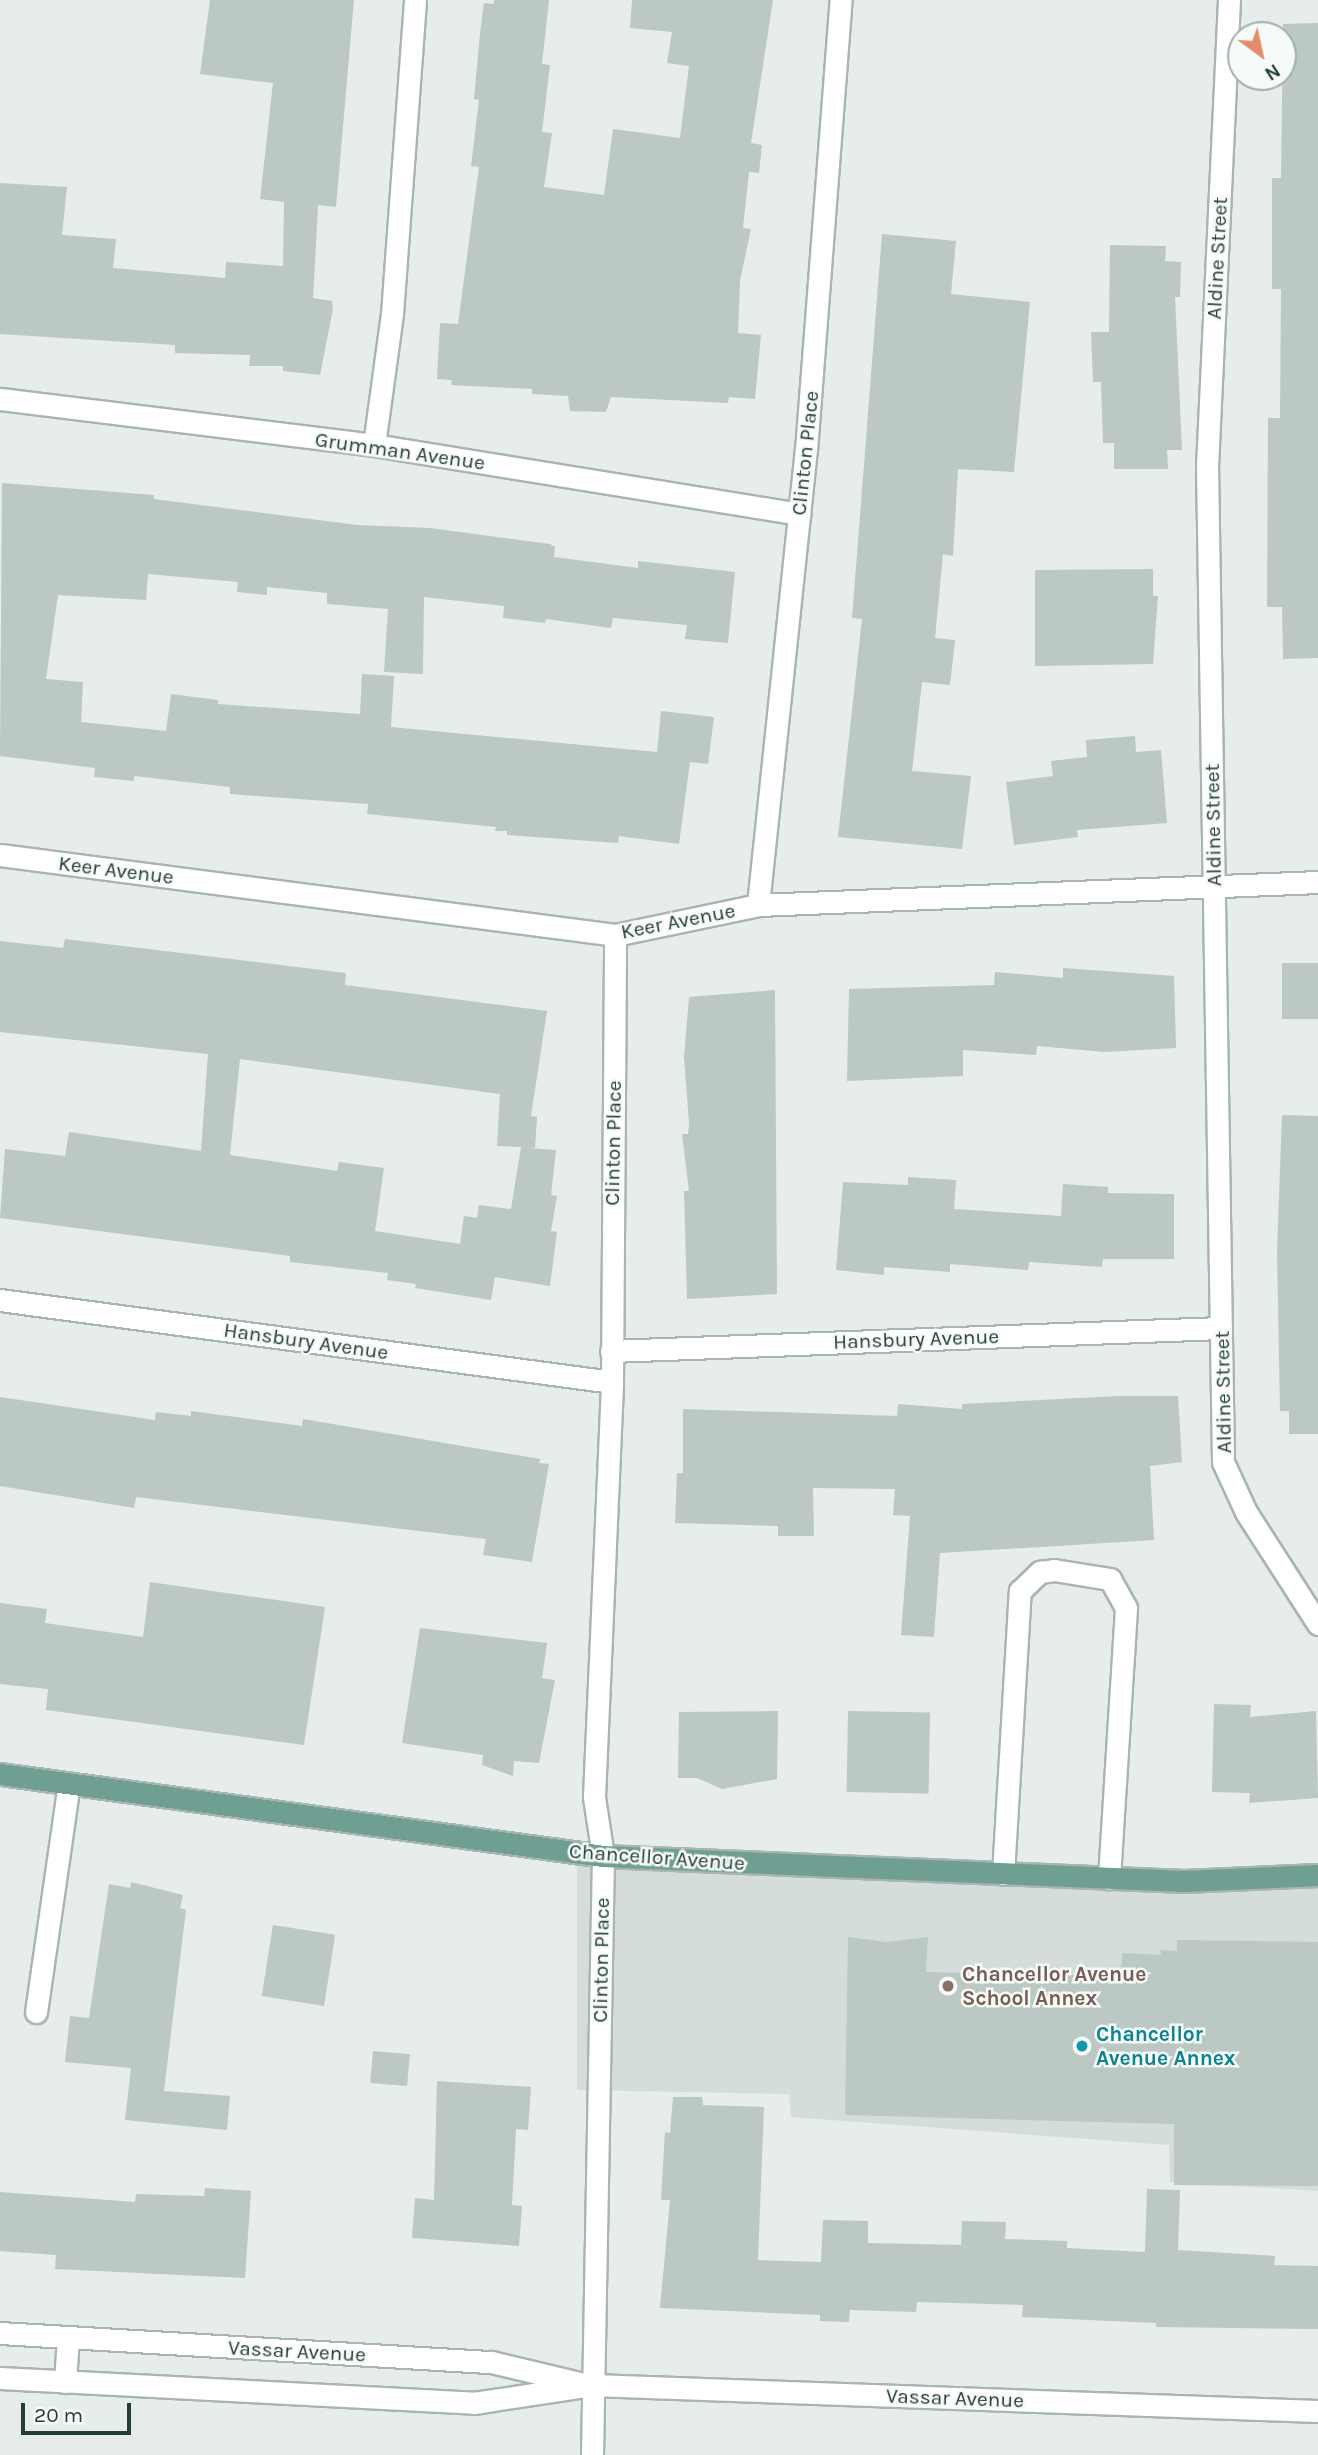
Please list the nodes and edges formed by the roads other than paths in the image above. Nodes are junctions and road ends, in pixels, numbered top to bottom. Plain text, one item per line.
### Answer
1 (415, 0) edge
2 (841, 0) edge
3 (1228, 0) edge
4 (0, 398) edge
5 (374, 445) junction
6 (799, 514) junction
7 (0, 855) edge
8 (1318, 882) edge
9 (1214, 888) junction
10 (758, 905) junction
11 (615, 935) junction
12 (0, 1300) edge
13 (1222, 1328) junction
14 (611, 1351) junction
15 (612, 1382) junction
16 (1318, 1624) edge
17 (0, 1774) edge
18 (69, 1784) junction
19 (603, 1856) junction
20 (1003, 1874) junction
21 (1318, 1875) edge
22 (1109, 1878) junction
23 (36, 2012) dead end
24 (0, 2333) edge
25 (68, 2337) junction
26 (0, 2378) edge
27 (65, 2382) junction
28 (592, 2385) junction
29 (1318, 2411) edge
30 (592, 2455) edge

1 - 5 street
2 - 6 street, Clinton Place
3 - 9 street, Aldine Street
4 - 5 street, Grumman Avenue
5 - 6 street, Grumman Avenue
6 - 10 street, Clinton Place
7 - 11 street, Keer Avenue
8 - 9 street, Keer Avenue
9 - 10 street, Keer Avenue
9 - 13 street, Aldine Street
10 - 11 street, Keer Avenue
11 - 14 street, Clinton Place
12 - 15 street, Hansbury Avenue
13 - 14 street, Hansbury Avenue
13 - 16 street, Aldine Street
14 - 15 street, Clinton Place
15 - 19 street, Clinton Place
17 - 18 main road, Chancellor Avenue
18 - 19 main road, Chancellor Avenue
18 - 23 street
19 - 20 main road, Chancellor Avenue
19 - 28 street, Clinton Place
20 - 22 main road, Chancellor Avenue
20 - 22 street
21 - 22 main road, Chancellor Avenue
24 - 25 street, Vassar Avenue
25 - 27 street
25 - 28 street, Vassar Avenue
26 - 27 street, Vassar Avenue
27 - 28 street, Vassar Avenue
28 - 29 street, Vassar Avenue
28 - 30 street, Clinton Place

